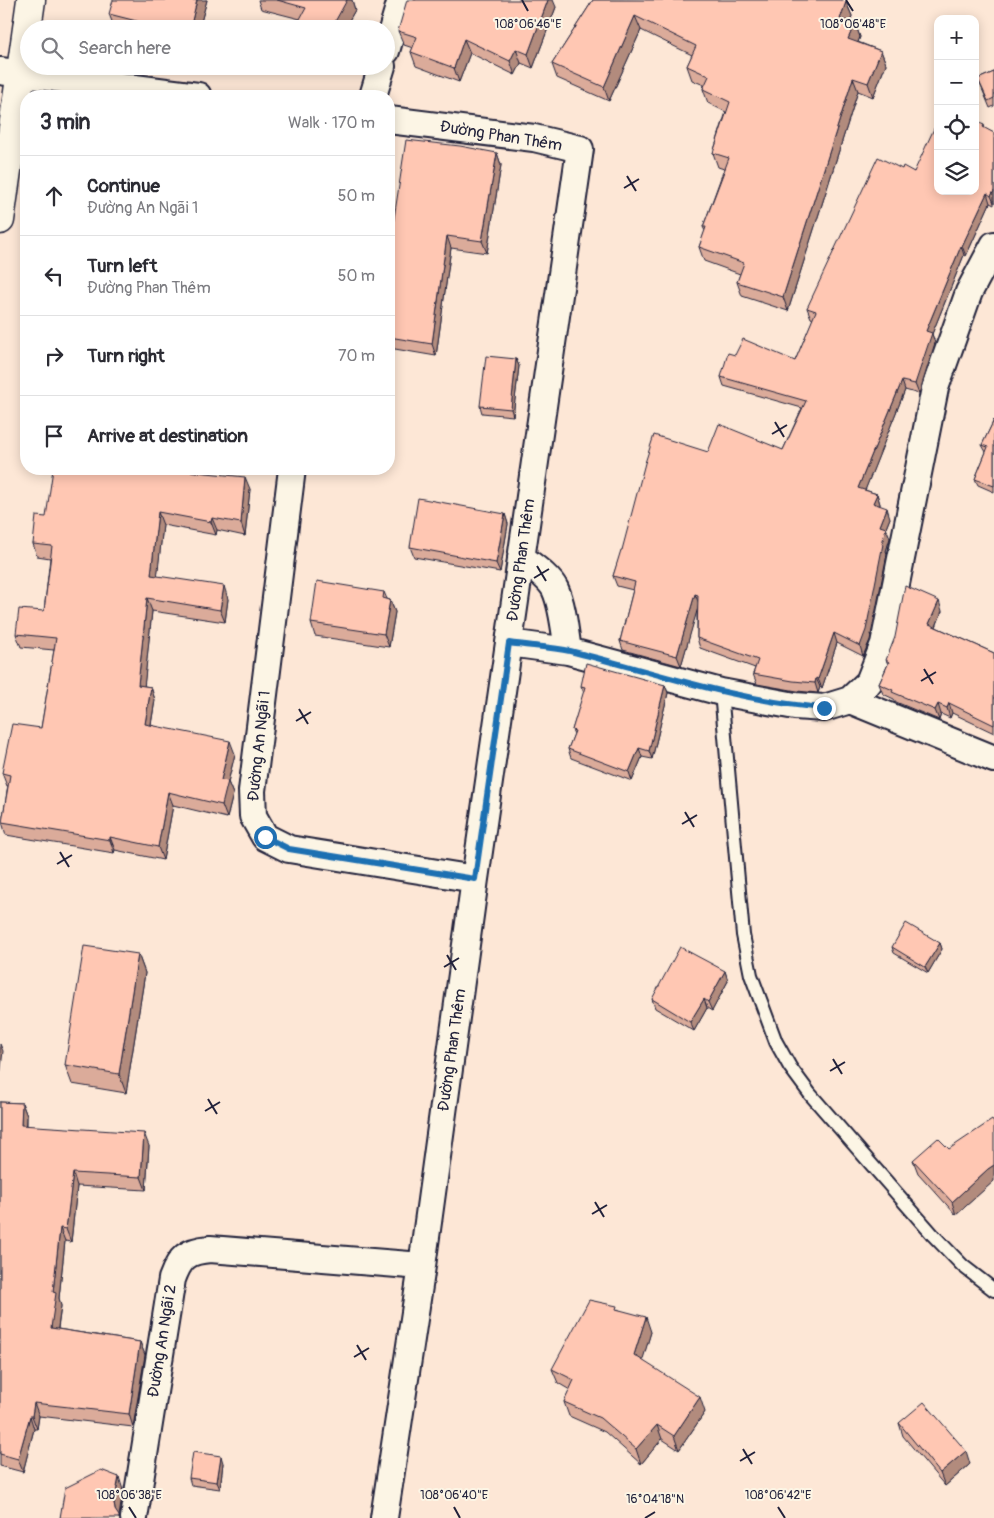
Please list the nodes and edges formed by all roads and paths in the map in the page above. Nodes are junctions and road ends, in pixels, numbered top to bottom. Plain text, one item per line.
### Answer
1 (31, 0) edge
2 (401, 0) edge
3 (25, 20) edge
4 (395, 20) edge
5 (20, 38) edge
6 (10, 72) edge
7 (34, 75) edge
8 (379, 75) edge
9 (151, 90) edge
10 (375, 90) edge
11 (395, 121) edge
12 (0, 220) edge
13 (994, 245) edge
14 (291, 475) edge
15 (521, 557) junction
16 (509, 643) junction
17 (568, 651) junction
18 (721, 692) junction
19 (850, 700) junction
20 (994, 759) edge
21 (475, 879) junction
22 (422, 1266) junction
23 (994, 1290) edge
24 (134, 1518) edge
25 (384, 1518) edge

1 - 3 main road
2 - 4 street
5 - 6 main road
6 - 12 main road
7 - 9 street
8 - 10 street
11 - 15 street, Đường Phan Thêm
13 - 19 street
14 - 21 street, Đường An Ngãi 1
15 - 16 street, Đường Phan Thêm
15 - 17 street
16 - 17 street
16 - 21 street, Đường Phan Thêm
17 - 18 street
18 - 19 street
18 - 23 lane
19 - 20 street
21 - 22 street, Đường Phan Thêm
22 - 24 street, Đường An Ngãi 2
22 - 25 street, Đường Phan Thêm

